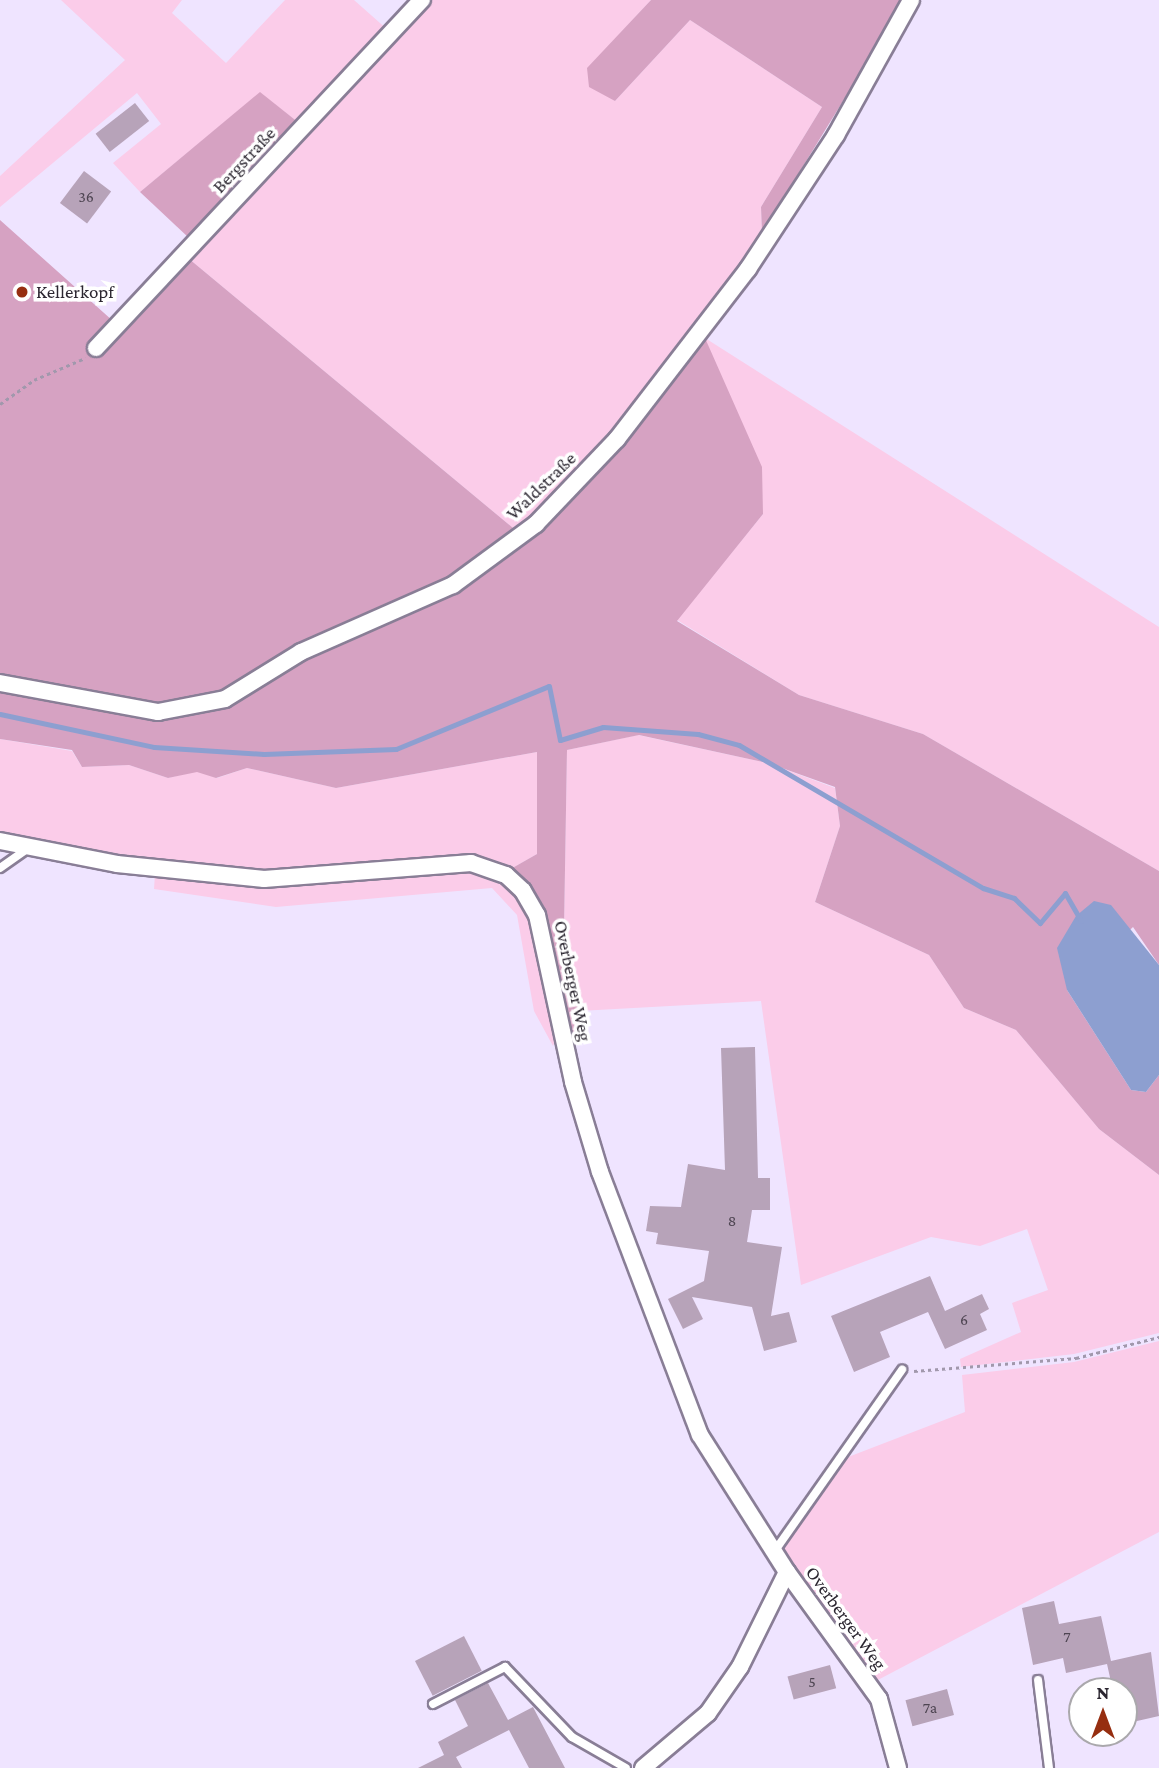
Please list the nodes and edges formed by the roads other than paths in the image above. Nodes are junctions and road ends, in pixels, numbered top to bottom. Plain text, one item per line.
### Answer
1 (422, 0) edge
2 (911, 0) edge
3 (96, 348) road end
4 (0, 682) edge
5 (0, 841) edge
6 (27, 849) junction
7 (0, 868) edge
8 (902, 1370) road end
9 (774, 1552) junction
10 (787, 1572) junction
11 (1038, 1680) dead end
12 (433, 1704) dead end
13 (626, 1768) edge
14 (643, 1768) edge
15 (898, 1768) edge
16 (1049, 1768) edge

1 - 3 street, Bergstraße
2 - 4 street, Waldstraße
5 - 6 street, Overberger Weg
6 - 7 lane
6 - 9 street, Overberger Weg
8 - 9 lane
9 - 10 street, Overberger Weg
10 - 14 street, Overberger Weg
10 - 15 street, Overberger Weg
11 - 16 lane
12 - 13 lane

